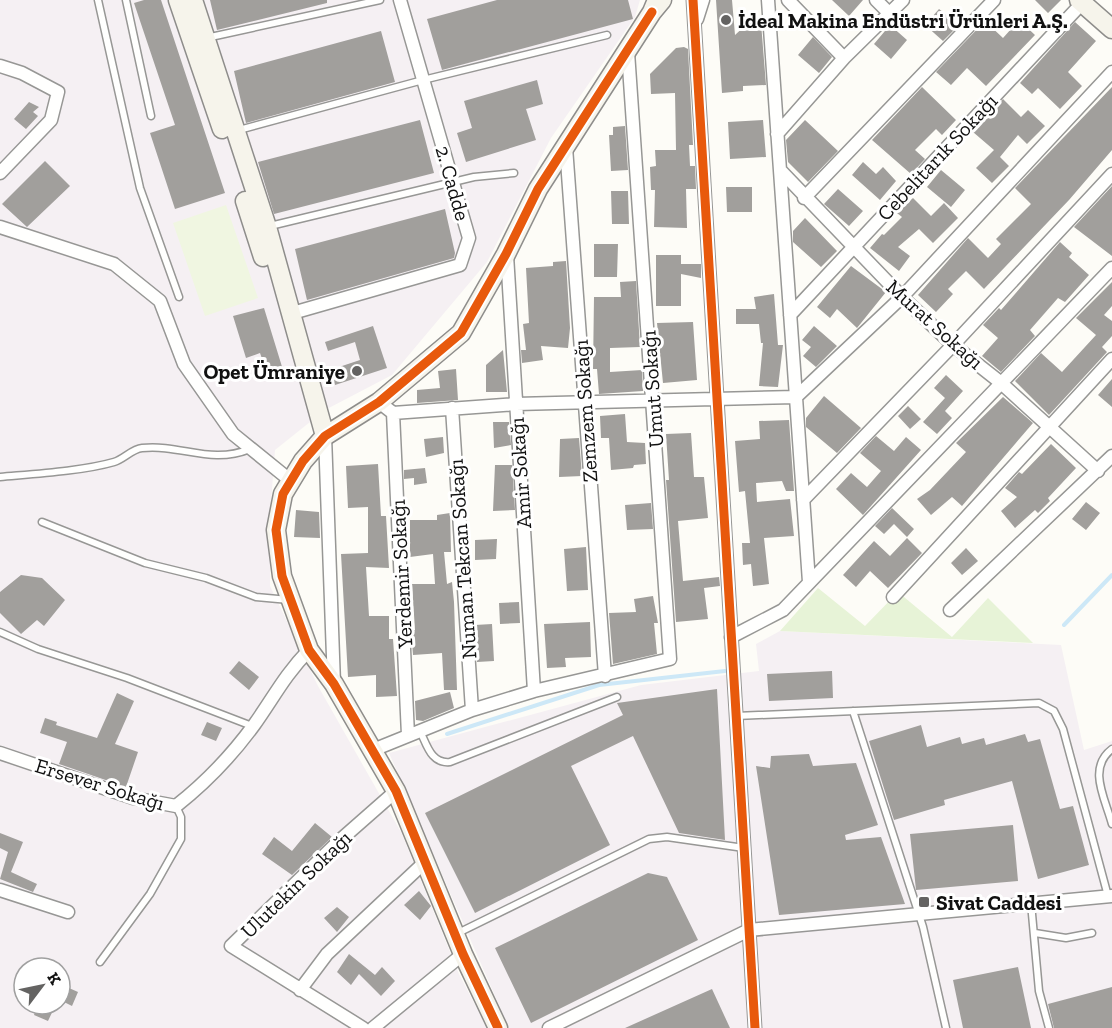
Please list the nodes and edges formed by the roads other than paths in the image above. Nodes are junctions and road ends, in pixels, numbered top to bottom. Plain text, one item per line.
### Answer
1 (98, 0) edge
2 (126, 0) edge
3 (178, 0) edge
4 (193, 0) edge
5 (380, 0) edge
6 (400, 0) edge
7 (693, 0) edge
8 (703, 0) edge
9 (768, 0) edge
10 (788, 0) edge
11 (876, 0) edge
12 (903, 0) edge
13 (994, 0) edge
14 (1082, 1) edge
15 (657, 4) edge
16 (890, 14) junction
17 (694, 29) junction
18 (1112, 29) edge
19 (607, 35) dead end
20 (198, 39) junction
21 (628, 52) junction
22 (844, 58) junction
23 (0, 66) edge
24 (1112, 72) edge
25 (423, 80) junction
26 (151, 116) dead end
27 (229, 133) junction
28 (777, 134) junction
29 (566, 147) junction
30 (780, 170) junction
31 (0, 173) edge
32 (514, 173) dead end
33 (1112, 174) edge
34 (454, 183) junction
35 (804, 198) junction
36 (0, 227) edge
37 (261, 229) junction
38 (854, 246) junction
39 (506, 254) junction
40 (1112, 268) edge
41 (179, 297) dead end
42 (902, 297) junction
43 (289, 314) junction
44 (790, 315) junction
45 (953, 345) junction
46 (1112, 359) edge
47 (1000, 382) junction
48 (717, 397) junction
49 (796, 397) junction
50 (652, 399) junction
51 (585, 401) junction
52 (516, 404) junction
53 (386, 408) junction
54 (452, 408) junction
55 (1050, 429) junction
56 (325, 436) junction
57 (251, 449) junction
58 (1112, 456) edge
59 (1098, 471) junction
60 (0, 477) edge
61 (291, 481) junction
62 (803, 500) junction
63 (42, 522) dead end
64 (809, 582) junction
65 (893, 597) dead end
66 (290, 600) junction
67 (950, 610) dead end
68 (0, 632) edge
69 (731, 637) junction
70 (309, 650) junction
71 (605, 676) junction
72 (334, 684) junction
73 (534, 691) junction
74 (617, 697) dead end
75 (472, 710) junction
76 (853, 711) junction
77 (736, 716) junction
78 (253, 726) junction
79 (414, 733) junction
80 (1112, 749) edge
81 (373, 750) junction
82 (0, 753) edge
83 (396, 791) junction
84 (176, 806) junction
85 (1112, 824) edge
86 (744, 848) junction
87 (426, 861) junction
88 (0, 890) edge
89 (1110, 896) edge
90 (1030, 903) junction
91 (68, 912) dead end
92 (918, 913) junction
93 (749, 930) junction
94 (1035, 933) junction
95 (1092, 933) dead end
96 (455, 935) junction
97 (463, 954) junction
98 (100, 962) dead end
99 (300, 990) junction
100 (363, 1028) edge
101 (373, 1028) edge
102 (498, 1028) edge
103 (549, 1028) edge
104 (754, 1028) edge
105 (946, 1028) edge
106 (1049, 1028) edge

1 - 41 lane
2 - 26 lane
3 - 20 street
4 - 20 street
5 - 20 lane
6 - 25 street, 2. Cadde
7 - 17 street
8 - 17 street
9 - 28 street
10 - 22 street
11 - 16 street
12 - 16 street
13 - 35 street
14 - 18 street
14 - 38 street, Cebelitarık Sokağı
15 - 21 street
16 - 22 street
17 - 48 street
19 - 25 lane
20 - 27 street
21 - 29 street
21 - 50 street, Umut Sokağı
22 - 28 street
23 - 31 street
24 - 42 street
25 - 27 lane
25 - 34 street, 2. Cadde
27 - 37 street
28 - 30 street
29 - 39 street
29 - 51 street, Zemzem Sokağı
30 - 35 street, Murat Sokağı
30 - 44 street
32 - 34 lane
33 - 45 street
34 - 37 lane
34 - 43 street, 2. Cadde
35 - 38 street, Murat Sokağı
36 - 57 street
37 - 43 street
38 - 42 street, Murat Sokağı
38 - 44 street, Cebelitarık Sokağı
39 - 52 street, Amir Sokağı
39 - 53 street
40 - 47 street
42 - 45 street, Murat Sokağı
42 - 49 street
43 - 56 street
44 - 49 street
45 - 47 street, Murat Sokağı
45 - 62 street
46 - 55 street
47 - 55 street, Murat Sokağı
47 - 64 street
48 - 49 street
48 - 50 street
48 - 69 street
49 - 62 street
50 - 51 street
50 - 71 street, Umut Sokağı
51 - 52 street
51 - 71 street, Zemzem Sokağı
52 - 54 street
52 - 73 street, Amir Sokağı
53 - 54 street
53 - 56 street
53 - 79 street, Yerdemir Sokağı
54 - 75 street, Numan Tekcan Sokağı
55 - 59 street, Murat Sokağı
55 - 65 street
56 - 61 street
56 - 72 street
57 - 60 lane
57 - 61 street
58 - 59 street
59 - 67 street
61 - 66 street
62 - 64 street
63 - 66 lane
64 - 69 street
66 - 70 street
68 - 78 lane
69 - 77 street
70 - 72 street
70 - 78 street, Ersever Sokağı
71 - 73 street
72 - 81 street
73 - 75 street
74 - 79 lane
75 - 79 street
76 - 77 lane
76 - 89 lane
76 - 92 lane
77 - 86 street
78 - 84 street, Ersever Sokağı
79 - 81 street
80 - 85 lane
81 - 83 street
82 - 84 street, Ersever Sokağı
83 - 87 street
83 - 99 street, Ulutekin Sokağı
84 - 98 lane
86 - 93 street
86 - 96 lane
87 - 96 street
87 - 99 street
88 - 91 street
89 - 90 street
90 - 92 street
90 - 94 lane
92 - 93 street
92 - 105 lane
93 - 103 street
93 - 104 street
94 - 95 lane
94 - 106 lane
96 - 97 street
97 - 101 street
97 - 102 street
99 - 100 street, Ulutekin Sokağı

